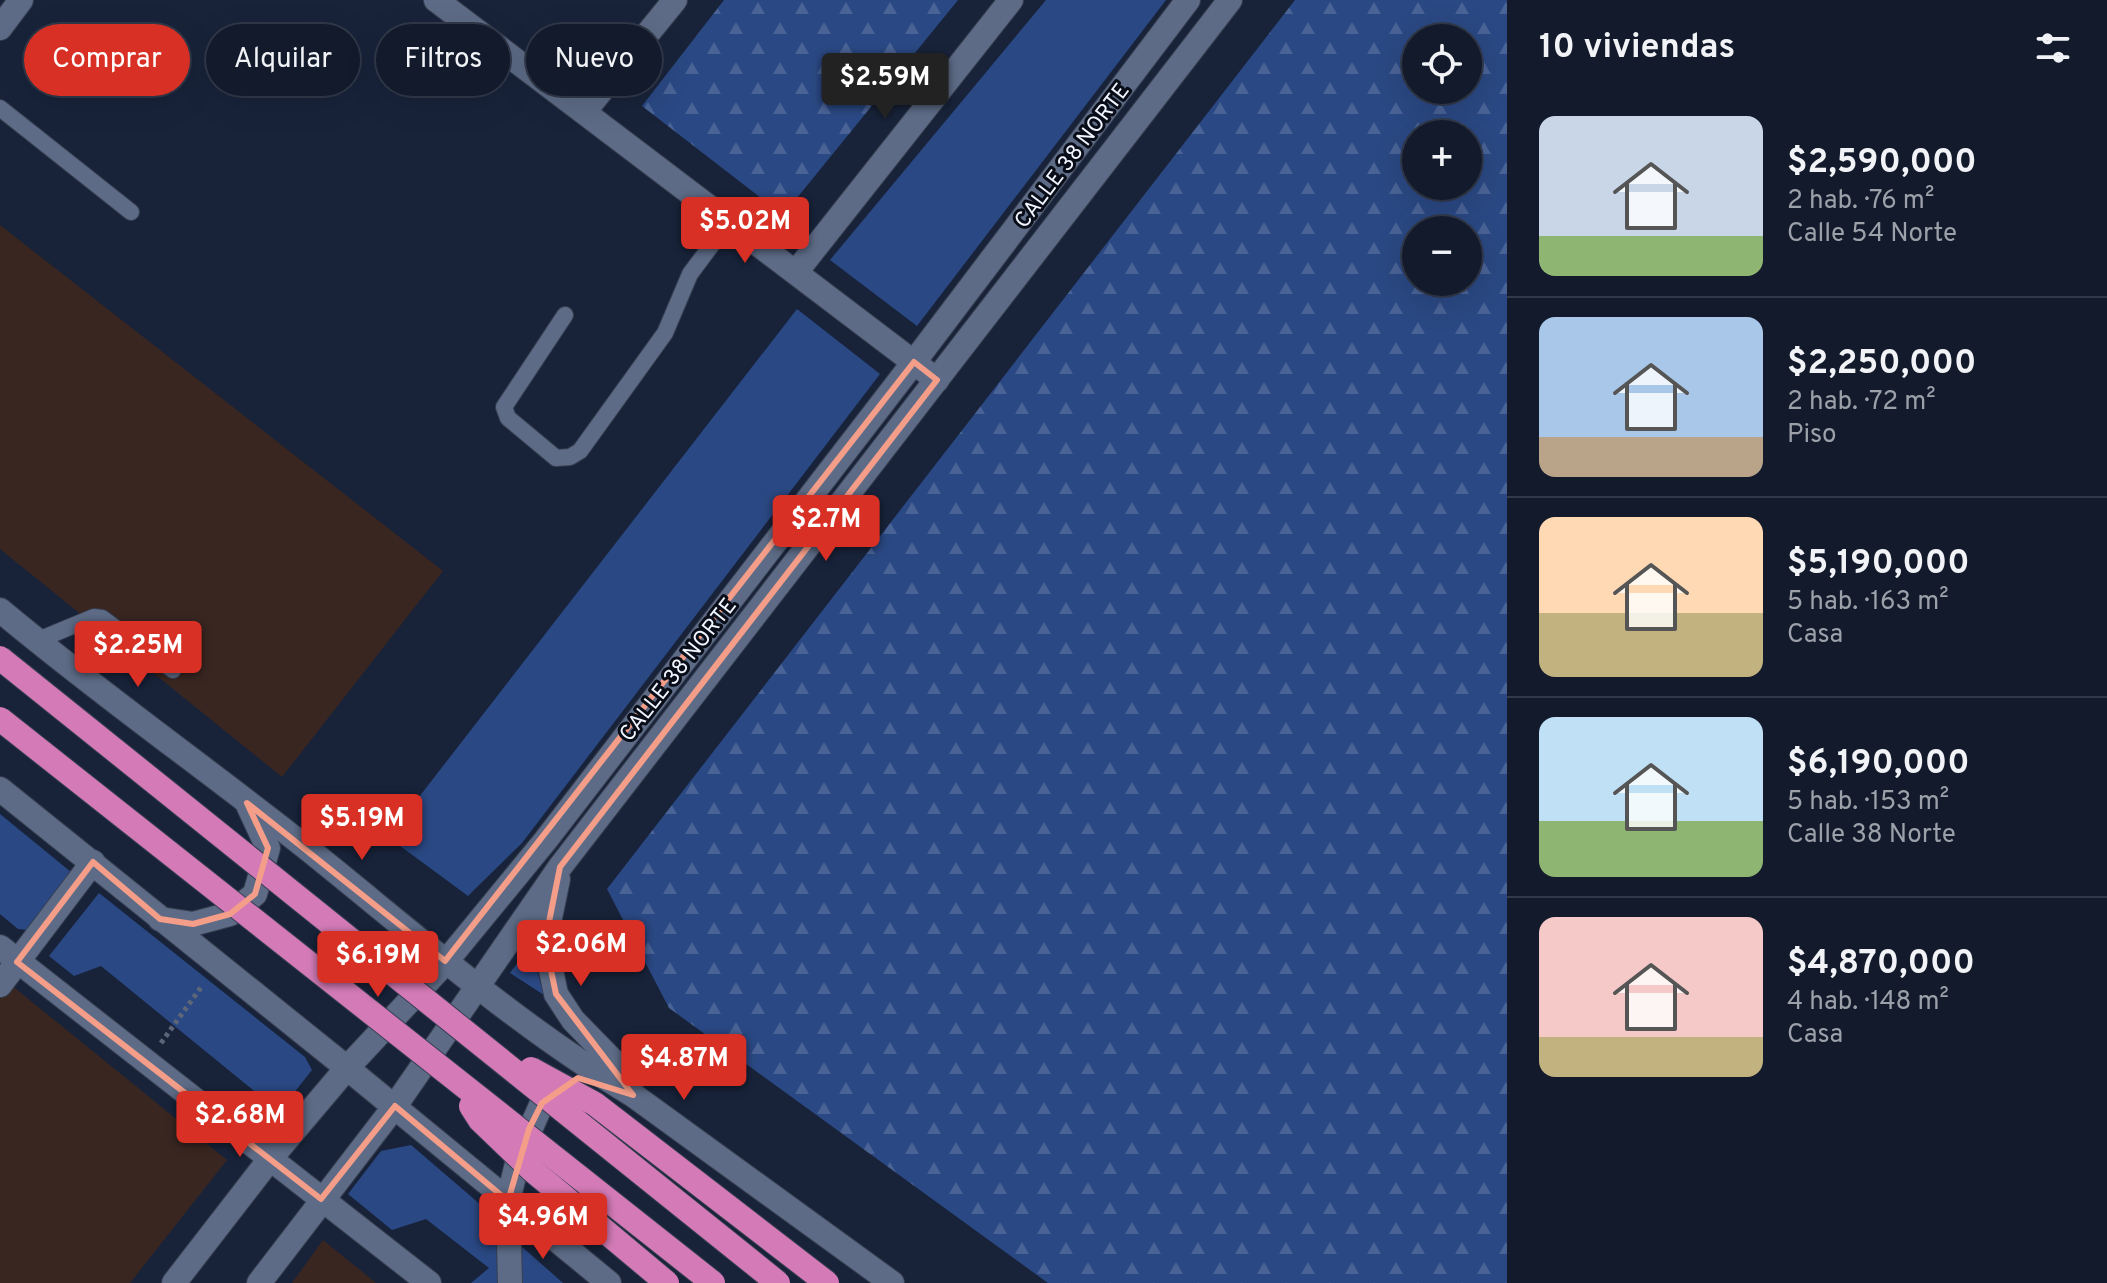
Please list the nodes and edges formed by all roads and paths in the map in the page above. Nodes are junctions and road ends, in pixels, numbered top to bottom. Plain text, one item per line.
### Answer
1 (21, 0) edge
2 (436, 0) edge
3 (675, 0) edge
4 (1011, 0) edge
5 (1188, 0) edge
6 (1230, 0) edge
7 (0, 28) edge
8 (0, 108) edge
9 (584, 112) junction
10 (131, 212) dead end
11 (728, 223) junction
12 (796, 272) junction
13 (565, 315) dead end
14 (914, 362) junction
15 (937, 380) junction
16 (0, 610) edge
17 (36, 641) junction
18 (0, 658) edge
19 (173, 670) dead end
20 (0, 719) edge
21 (0, 789) edge
22 (247, 803) junction
23 (93, 862) junction
24 (560, 867) junction
25 (160, 919) junction
26 (9, 955) edge
27 (445, 961) junction
28 (0, 985) edge
29 (478, 986) junction
30 (477, 1040) junction
31 (347, 1068) junction
32 (455, 1081) junction
33 (633, 1095) junction
34 (395, 1106) junction
35 (270, 1159) junction
36 (321, 1199) junction
37 (508, 1201) junction
38 (174, 1283) edge
39 (259, 1283) edge
40 (429, 1283) edge
41 (510, 1283) edge
42 (609, 1283) edge
43 (667, 1283) edge
44 (713, 1283) edge
45 (778, 1283) edge
46 (827, 1283) edge
47 (892, 1283) edge

1 - 7 main road
2 - 9 main road
3 - 9 main road
4 - 12 main road
5 - 14 main road, CALLE 38 NORTE
6 - 15 main road, CALLE 38 NORTE
8 - 10 lane
9 - 11 main road
11 - 12 main road
11 - 13 lane
12 - 14 main road
14 - 15 main road
14 - 27 main road, CALLE 38 NORTE
15 - 24 main road, CALLE 38 NORTE
16 - 17 main road
17 - 19 lane
17 - 22 main road
18 - 30 highway, bridge
20 - 32 highway, bridge
21 - 23 main road
22 - 25 main road
22 - 27 main road
23 - 25 main road
23 - 26 main road
24 - 29 main road, CALLE 38 NORTE
24 - 33 main road
25 - 31 main road
26 - 28 main road
26 - 35 main road
27 - 29 main road
27 - 31 main road, CALLE 38 NORTE
29 - 33 main road
29 - 34 main road, CALLE 38 NORTE
30 - 45 highway, bridge
30 - 46 highway, bridge
31 - 34 main road
31 - 35 main road, CALLE 38 NORTE
32 - 43 highway, bridge
32 - 44 highway, bridge
33 - 37 main road
33 - 47 main road
34 - 36 main road, CALLE 38 NORTE
34 - 37 main road
35 - 36 main road
35 - 38 main road, CALLE 38 NORTE
36 - 39 main road, CALLE 38 NORTE
36 - 40 main road
37 - 41 main road
37 - 42 main road

